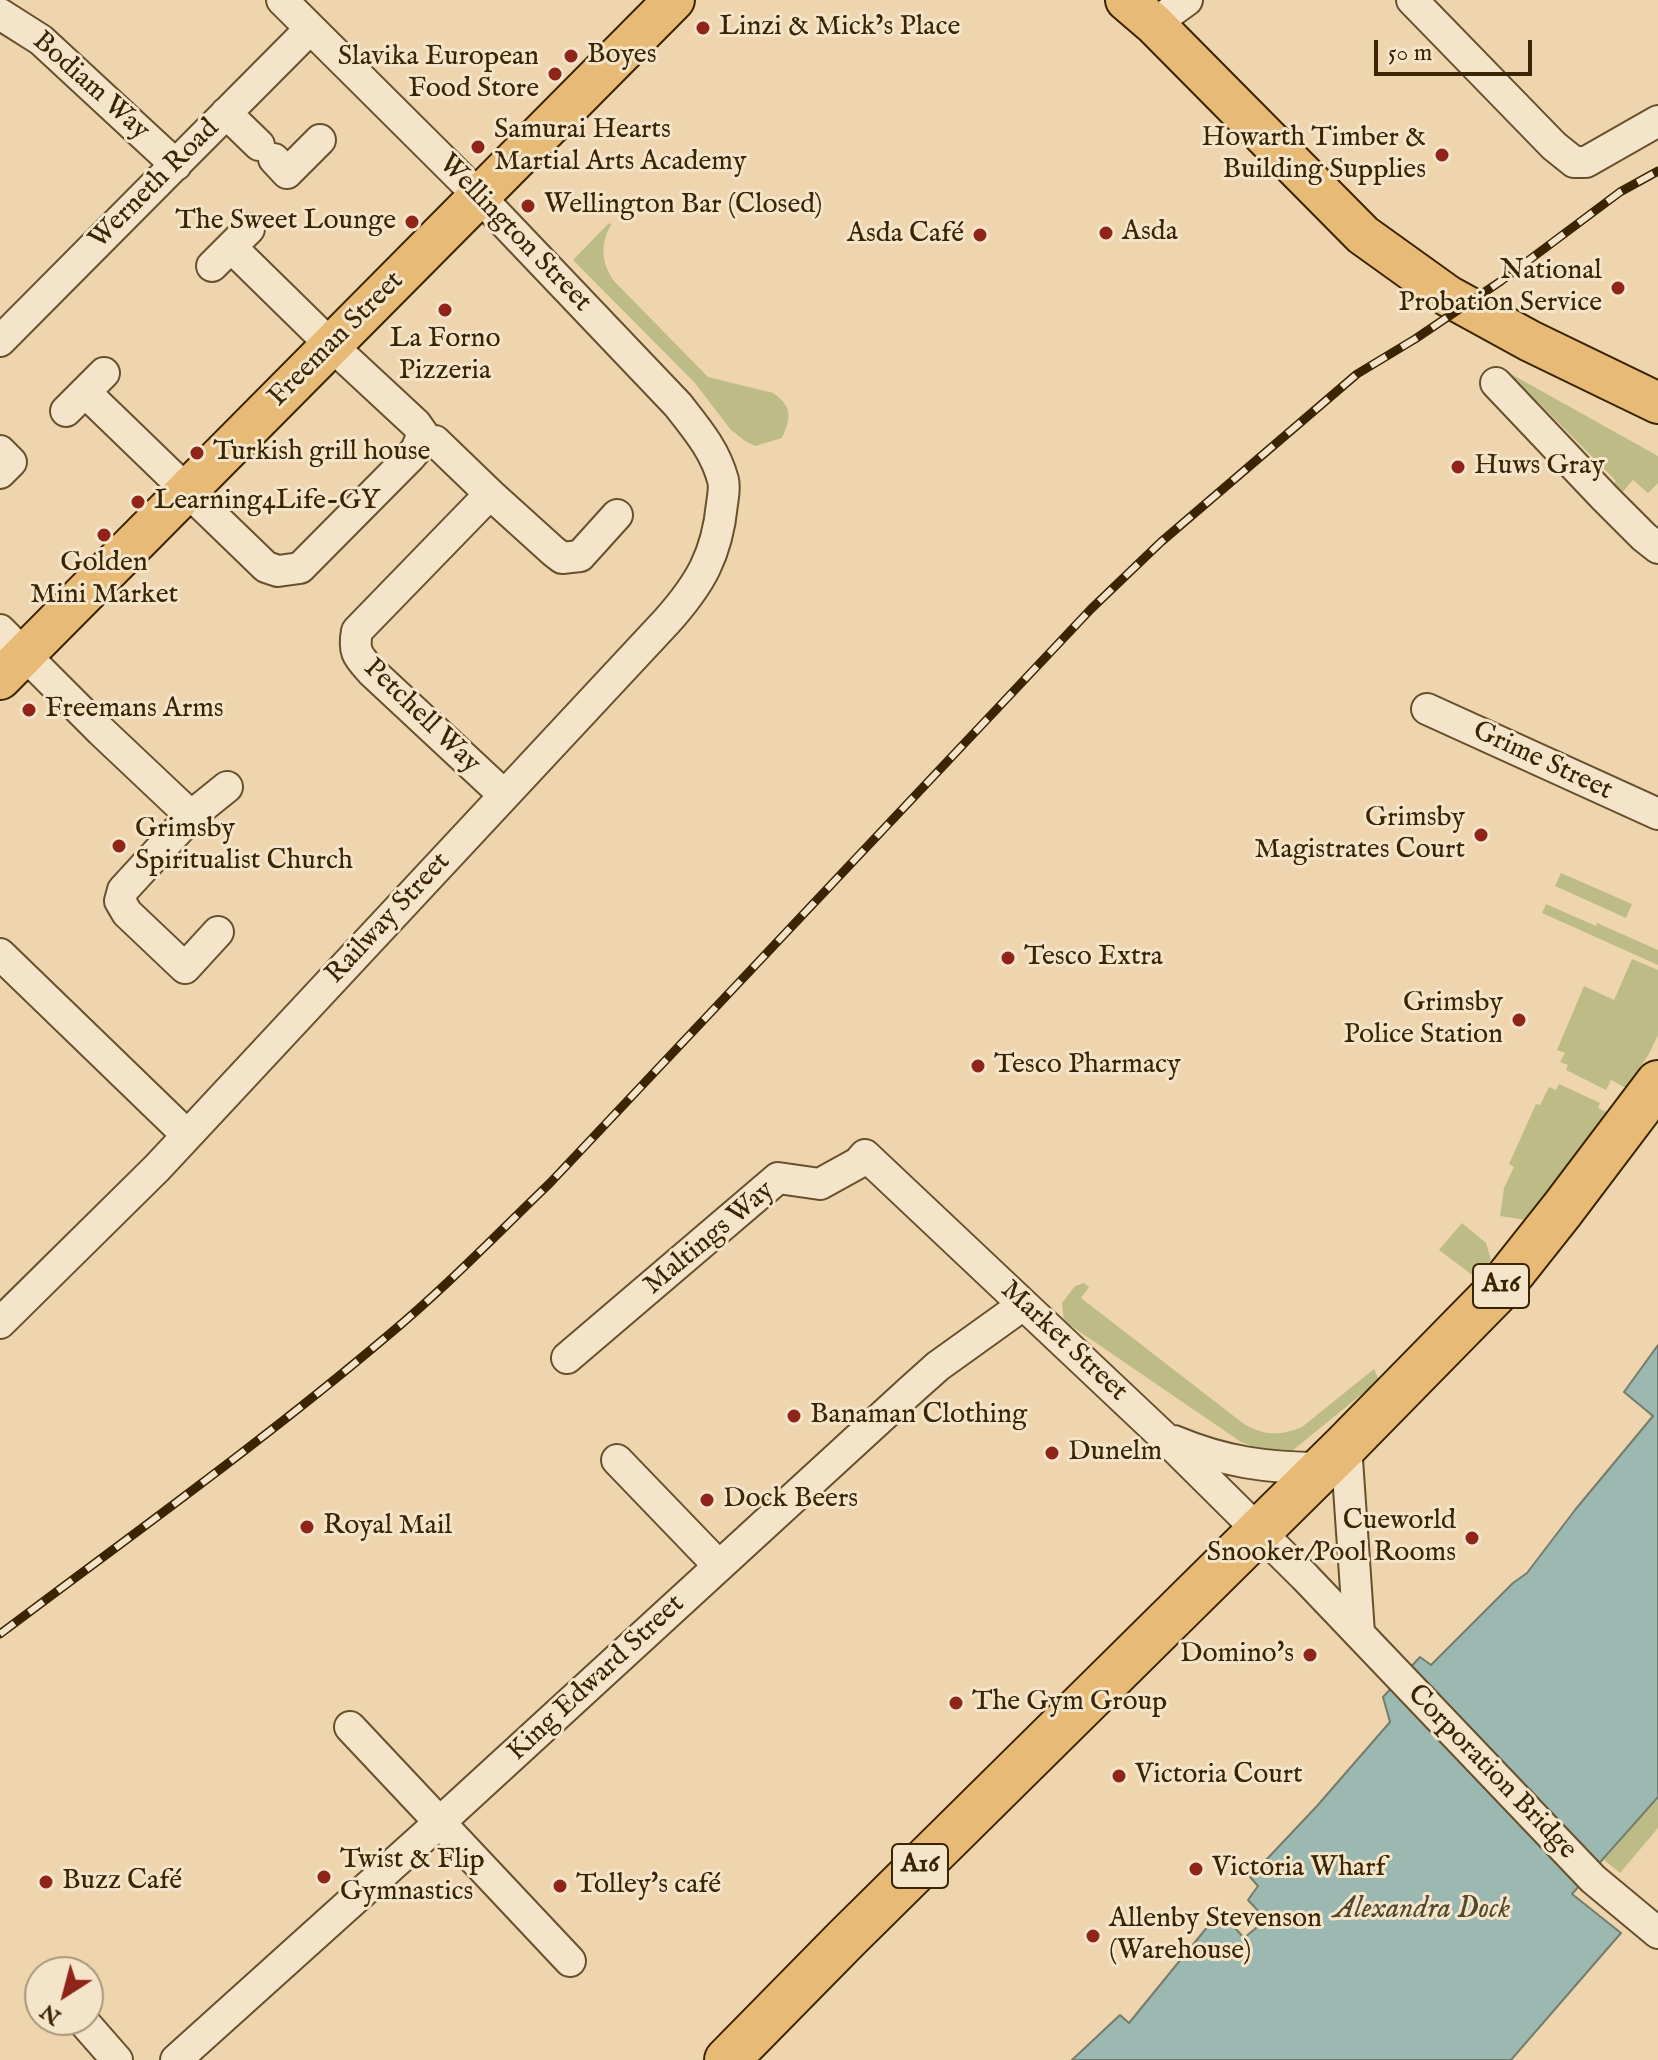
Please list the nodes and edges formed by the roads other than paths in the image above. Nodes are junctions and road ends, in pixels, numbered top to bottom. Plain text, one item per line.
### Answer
1 (282, 0) edge
2 (674, 0) edge
3 (1187, 0) edge
4 (1412, 0) edge
5 (1140, 12) edge
6 (0, 14) edge
7 (310, 29) junction
8 (226, 113) junction
9 (1658, 121) edge
10 (320, 140) dead end
11 (176, 165) junction
12 (479, 196) junction
13 (231, 248) dead end
14 (6, 323) edge
15 (332, 346) junction
16 (1496, 383) dead end
17 (85, 392) dead end
18 (1658, 403) edge
19 (425, 433) junction
20 (724, 484) joint
21 (187, 491) junction
22 (490, 494) junction
23 (617, 515) dead end
24 (1658, 548) edge
25 (8, 655) edge
26 (1427, 709) dead end
27 (227, 787) dead end
28 (504, 795) junction
29 (1654, 803) edge
30 (191, 816) junction
31 (218, 932) dead end
32 (0, 954) edge
33 (1658, 1083) edge
34 (187, 1135) junction
35 (865, 1155) joint
36 (1023, 1305) junction
37 (3, 1313) edge
38 (567, 1358) dead end
39 (1165, 1438) junction
40 (1333, 1457) junction
41 (617, 1460) dead end
42 (1258, 1530) junction
43 (719, 1566) junction
44 (1359, 1633) junction
45 (350, 1727) dead end
46 (439, 1823) junction
47 (1658, 1933) edge
48 (570, 1961) dead end
49 (96, 2036) edge
50 (117, 2060) edge
51 (176, 2060) edge
52 (727, 2060) edge

1 - 7 street, Wellington Street
2 - 12 main road, Freeman Street
3 - 5 street
4 - 9 street
5 - 18 main road
6 - 11 street, Bodiam Way
7 - 8 street, Werneth Road
7 - 12 street, Wellington Street
8 - 10 street
8 - 11 street, Werneth Road
11 - 14 street, Werneth Road
12 - 15 main road, Freeman Street
12 - 20 street, Wellington Street
13 - 15 street
15 - 19 street
15 - 21 main road, Freeman Street
16 - 24 street
17 - 21 street
19 - 21 street
19 - 22 street
20 - 28 street, Railway Street
21 - 25 main road, Freeman Street
22 - 23 street
22 - 28 street, Petchell Way
25 - 30 street
26 - 29 street, Grime Street
27 - 30 street
28 - 34 street, Railway Street
30 - 31 street
32 - 34 street
33 - 40 highway, A16
34 - 37 street, Railway Street
35 - 36 street, Market Street
35 - 38 street, Maltings Way
36 - 39 street, Market Street
36 - 43 street, King Edward Street
39 - 40 street
39 - 42 street, Market Street
40 - 42 highway, A16
40 - 44 street
41 - 43 street
42 - 44 street, Market Street
42 - 52 highway, A16
43 - 46 street, King Edward Street
44 - 47 street, Corporation Bridge
45 - 46 street
46 - 48 street
46 - 51 street, King Edward Street
49 - 50 street

